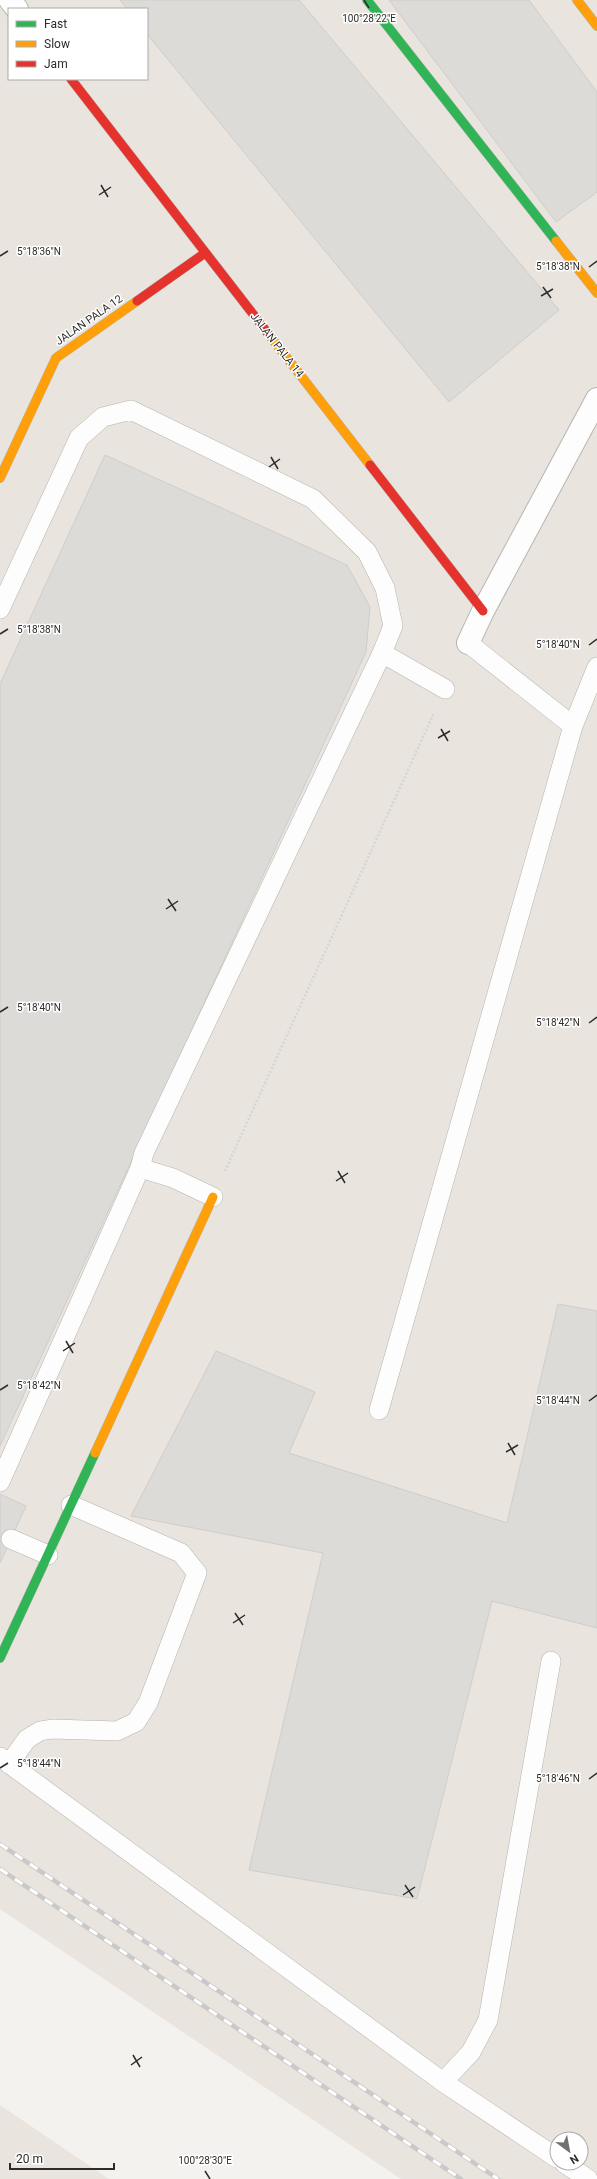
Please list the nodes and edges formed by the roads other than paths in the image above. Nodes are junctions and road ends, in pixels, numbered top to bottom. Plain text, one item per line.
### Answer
1 (10, 0) edge
2 (367, 0) edge
3 (577, 0) edge
4 (16, 8) edge
5 (597, 26) edge
6 (72, 80) edge
7 (205, 252) junction
8 (597, 293) edge
9 (597, 399) edge
10 (0, 478) edge
11 (0, 609) edge
12 (483, 611) junction
13 (468, 643) joint
14 (382, 653) junction
15 (597, 666) edge
16 (445, 689) road end
17 (573, 726) junction
18 (140, 1168) junction
19 (213, 1197) joint
20 (379, 1410) dead end
21 (0, 1482) edge
22 (71, 1505) junction
23 (11, 1539) dead end
24 (48, 1555) junction
25 (0, 1658) edge
26 (551, 1661) dead end
27 (5, 1760) edge
28 (443, 2082) junction
29 (549, 2153) edge
30 (576, 2171) edge
31 (588, 2179) edge

1 - 4 street
2 - 8 street
3 - 5 street
6 - 7 street, JALAN PALA 14
7 - 10 street, JALAN PALA 12
7 - 12 street, JALAN PALA 14
9 - 12 street
11 - 14 lane
12 - 13 street
13 - 17 lane
14 - 16 lane
14 - 18 lane
15 - 17 lane
17 - 20 lane
18 - 19 lane
18 - 21 lane
19 - 22 street
22 - 24 street
22 - 27 lane
23 - 24 lane
24 - 25 street
26 - 28 lane
27 - 28 lane
28 - 29 lane
30 - 31 lane

